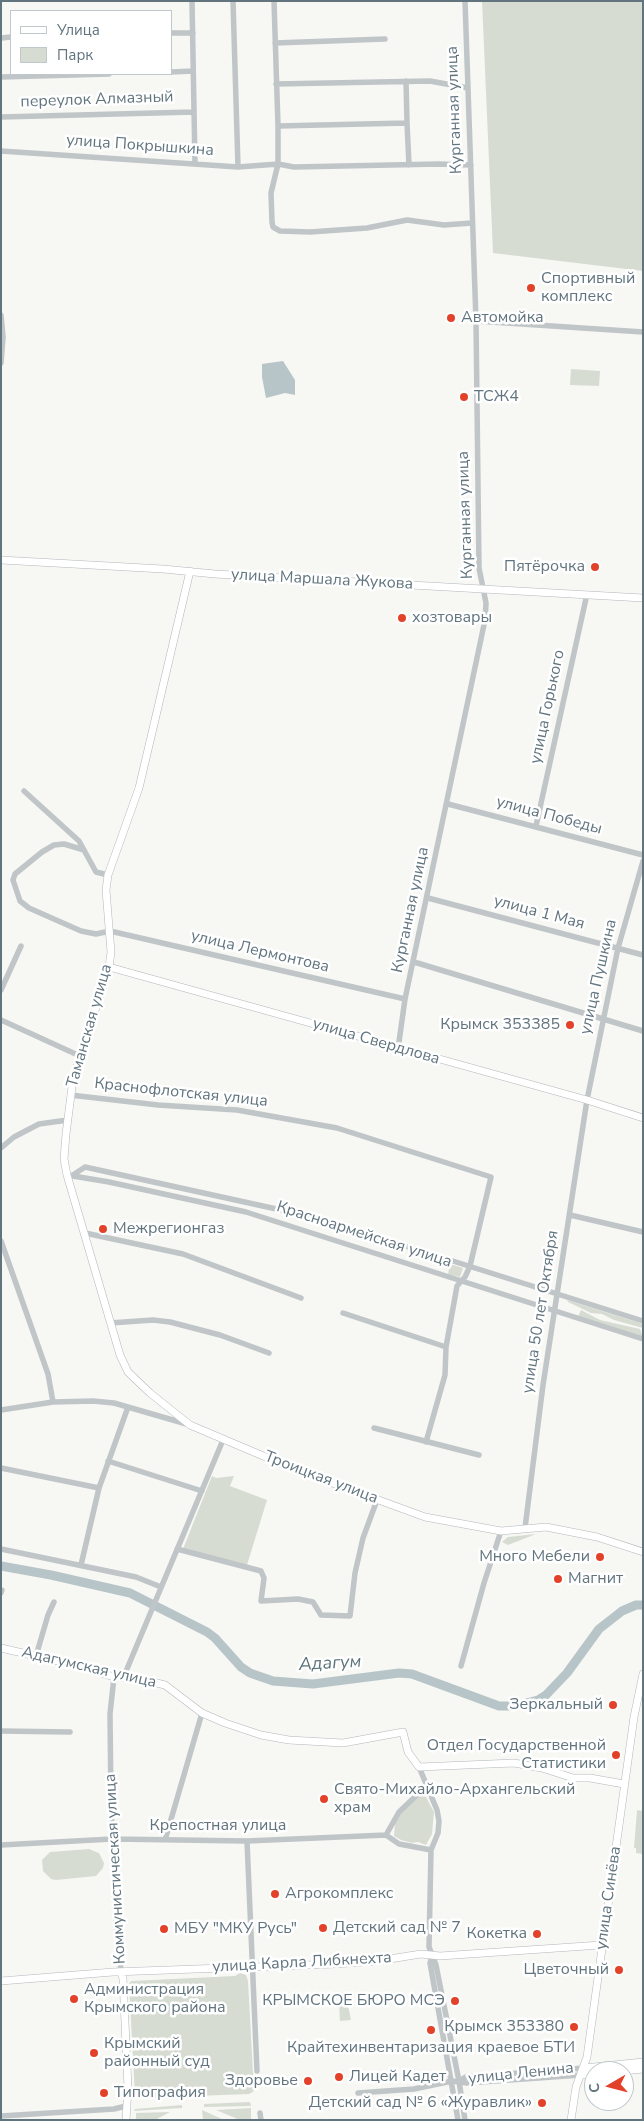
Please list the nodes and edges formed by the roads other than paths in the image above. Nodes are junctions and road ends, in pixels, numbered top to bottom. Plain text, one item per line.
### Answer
1 (192, 1) edge
2 (233, 1) edge
3 (274, 1) edge
4 (465, 1) edge
5 (172, 33) edge
6 (193, 33) junction
7 (385, 38) dead end
8 (274, 43) junction
9 (193, 71) junction
10 (172, 72) edge
11 (73, 75) edge
12 (1, 77) edge
13 (406, 81) junction
14 (276, 84) junction
15 (468, 88) junction
16 (194, 112) junction
17 (1, 117) edge
18 (407, 123) junction
19 (278, 126) junction
20 (1, 151) edge
21 (195, 164) junction
22 (278, 164) junction
23 (409, 165) junction
24 (471, 165) junction
25 (238, 167) junction
26 (472, 223) junction
27 (1, 315) edge
28 (476, 322) junction
29 (643, 332) edge
30 (1, 363) edge
31 (1, 560) edge
32 (190, 571) junction
33 (482, 588) junction
34 (587, 594) junction
35 (643, 598) edge
36 (24, 791) dead end
37 (448, 804) junction
38 (536, 826) junction
39 (84, 850) junction
40 (643, 855) edge
41 (643, 861) edge
42 (108, 875) junction
43 (428, 898) junction
44 (110, 932) junction
45 (21, 946) dead end
46 (618, 948) junction
47 (643, 954) edge
48 (414, 962) junction
49 (109, 967) junction
50 (1, 990) edge
51 (405, 1000) junction
52 (603, 1018) junction
53 (1, 1020) edge
54 (643, 1031) edge
55 (398, 1049) junction
56 (80, 1056) junction
57 (70, 1095) junction
58 (587, 1100) junction
59 (643, 1118) edge
60 (68, 1120) junction
61 (1, 1148) edge
62 (70, 1175) junction
63 (570, 1215) junction
64 (643, 1232) edge
65 (85, 1233) junction
66 (1, 1241) edge
67 (470, 1266) junction
68 (461, 1281) junction
69 (557, 1294) junction
70 (301, 1298) dead end
71 (555, 1311) junction
72 (343, 1313) dead end
73 (643, 1321) edge
74 (110, 1323) junction
75 (643, 1339) edge
76 (446, 1347) junction
77 (269, 1353) dead end
78 (52, 1402) junction
79 (128, 1407) junction
80 (1, 1410) edge
81 (190, 1425) junction
82 (374, 1428) dead end
83 (223, 1440) junction
84 (426, 1442) junction
85 (479, 1455) dead end
86 (108, 1461) junction
87 (1, 1468) edge
88 (99, 1488) junction
89 (202, 1491) junction
90 (377, 1500) junction
91 (525, 1528) junction
92 (501, 1531) junction
93 (1, 1549) edge
94 (177, 1549) junction
95 (643, 1552) edge
96 (81, 1565) junction
97 (162, 1587) junction
98 (54, 1602) dead end
99 (1, 1648) edge
100 (36, 1656) junction
101 (461, 1666) dead end
102 (643, 1674) edge
103 (124, 1676) junction
104 (114, 1677) junction
105 (641, 1695) edge
106 (202, 1713) junction
107 (1, 1731) edge
108 (70, 1732) dead end
109 (419, 1767) junction
110 (624, 1784) junction
111 (427, 1789) junction
112 (386, 1835) junction
113 (112, 1839) junction
114 (165, 1840) junction
115 (247, 1841) junction
116 (1, 1845) edge
117 (431, 1850) junction
118 (601, 1945) junction
119 (432, 1956) junction
120 (252, 1966) junction
121 (121, 1972) junction
122 (1, 1981) edge
123 (643, 2062) edge
124 (257, 2071) dead end
125 (582, 2071) junction
126 (456, 2081) junction
127 (358, 2093) dead end
128 (126, 2106) junction
129 (74, 2112) junction
130 (260, 2113) dead end
131 (1, 2116) edge
132 (29, 2117) edge
133 (74, 2120) edge
134 (126, 2120) edge
135 (261, 2120) edge
136 (458, 2120) edge
137 (465, 2120) edge
138 (571, 2120) edge

1 - 6 street
2 - 25 street
3 - 8 street
4 - 15 street, Курганная улица
5 - 6 street
6 - 9 street
7 - 8 street
8 - 14 street
9 - 10 street
9 - 16 street
11 - 12 street
13 - 14 street
13 - 15 street
13 - 18 street
14 - 19 street
15 - 24 street, Курганная улица
16 - 17 street, переулок Алмазный
16 - 21 street
18 - 19 street
18 - 23 street
19 - 22 street
20 - 21 street, улица Покрышкина
21 - 25 street, улица Покрышкина
22 - 23 street, улица Покрышкина
22 - 25 street, улица Покрышкина
22 - 26 street
23 - 24 street, улица Покрышкина
24 - 26 street, Курганная улица
26 - 28 street, Курганная улица
27 - 30 street
28 - 29 street
28 - 33 street, Курганная улица
31 - 32 main road, улица Маршала Жукова
32 - 33 main road, улица Маршала Жукова
32 - 42 main road, Таманская улица
33 - 34 main road, улица Маршала Жукова
33 - 37 street, Курганная улица
34 - 35 main road, улица Маршала Жукова
34 - 38 street, улица Горького
36 - 39 street
37 - 38 street, улица Победы
37 - 43 street, Курганная улица
38 - 40 street, улица Победы
39 - 42 street
39 - 44 street, улица Лермонтова
41 - 46 street, улица Пушкина
42 - 44 main road, Таманская улица
43 - 46 street, улица 1 Мая
43 - 48 street, Курганная улица
44 - 49 main road, Таманская улица
44 - 51 street, улица Лермонтова
45 - 50 street
46 - 47 street, улица 1 Мая
46 - 52 street, улица Пушкина
48 - 51 street, Курганная улица
48 - 52 street
49 - 55 main road, улица Свердлова
49 - 56 main road, Таманская улица
51 - 55 street, Курганная улица
52 - 54 street
52 - 58 street, улица Пушкина
53 - 56 street
55 - 58 main road, улица Свердлова
56 - 57 main road, Таманская улица
57 - 60 main road, Таманская улица
57 - 67 street, Краснофлотская улица
58 - 59 main road, улица Свердлова
58 - 63 street, улица 50 лет Октября
60 - 61 street
60 - 62 main road, Таманская улица
62 - 65 main road, Таманская улица
62 - 67 street, Красноармейская улица
62 - 68 street, Красноармейская улица
63 - 64 street
63 - 69 street, улица 50 лет Октября
65 - 70 street
65 - 74 main road, Таманская улица
66 - 78 street
67 - 68 street
67 - 69 street, Красноармейская улица
68 - 71 street, Красноармейская улица
68 - 76 street
69 - 71 street, улица 50 лет Октября
69 - 73 street, Красноармейская улица
71 - 75 street, Красноармейская улица
71 - 91 street, улица 50 лет Октября
72 - 76 street
74 - 77 street
74 - 81 main road, Таманская улица
76 - 84 street
78 - 79 street, Троицкая улица
78 - 80 street, Троицкая улица
79 - 81 street, Троицкая улица
79 - 86 street
81 - 83 main road, Троицкая улица
82 - 84 street
83 - 89 street
83 - 90 main road, Троицкая улица
84 - 85 street
86 - 88 street
86 - 89 street
87 - 88 street
88 - 96 street
89 - 94 street
90 - 92 main road, Троицкая улица
90 - 94 street
91 - 92 main road, Троицкая улица
91 - 95 main road, Троицкая улица
92 - 101 street
93 - 96 street
94 - 97 street
96 - 97 street
97 - 103 street
98 - 100 street
99 - 100 main road, Адагумская улица
100 - 104 main road, Адагумская улица
102 - 105 main road, улица Синёва
103 - 104 main road, Адагумская улица
103 - 106 main road, Адагумская улица
104 - 113 street, Коммунистическая улица
105 - 110 main road, улица Синёва
106 - 109 main road, Адагумская улица
106 - 114 street
107 - 108 street
109 - 110 main road
109 - 111 street
110 - 118 main road, улица Синёва
111 - 112 street
111 - 117 street
112 - 115 street, Крепостная улица
112 - 117 street, Крепостная улица
113 - 114 street, Крепостная улица
113 - 116 street, Крепостная улица
113 - 121 street, Коммунистическая улица
114 - 115 street, Крепостная улица
115 - 120 street
117 - 119 street
118 - 119 main road, улица Карла Либкнехта
118 - 125 main road, улица Синёва
119 - 120 main road, улица Карла Либкнехта
119 - 126 street
120 - 121 main road, улица Карла Либкнехта
120 - 124 street
121 - 122 main road, улица Карла Либкнехта
121 - 128 main road, Коммунистическая улица
123 - 125 main road, улица Ленина
125 - 126 street, улица Ленина
125 - 138 main road, улица Синёва
126 - 127 street, улица Ленина
126 - 136 street
126 - 137 street
128 - 129 street
128 - 134 main road, Коммунистическая улица
129 - 132 street
129 - 133 street
130 - 135 street
131 - 132 street

